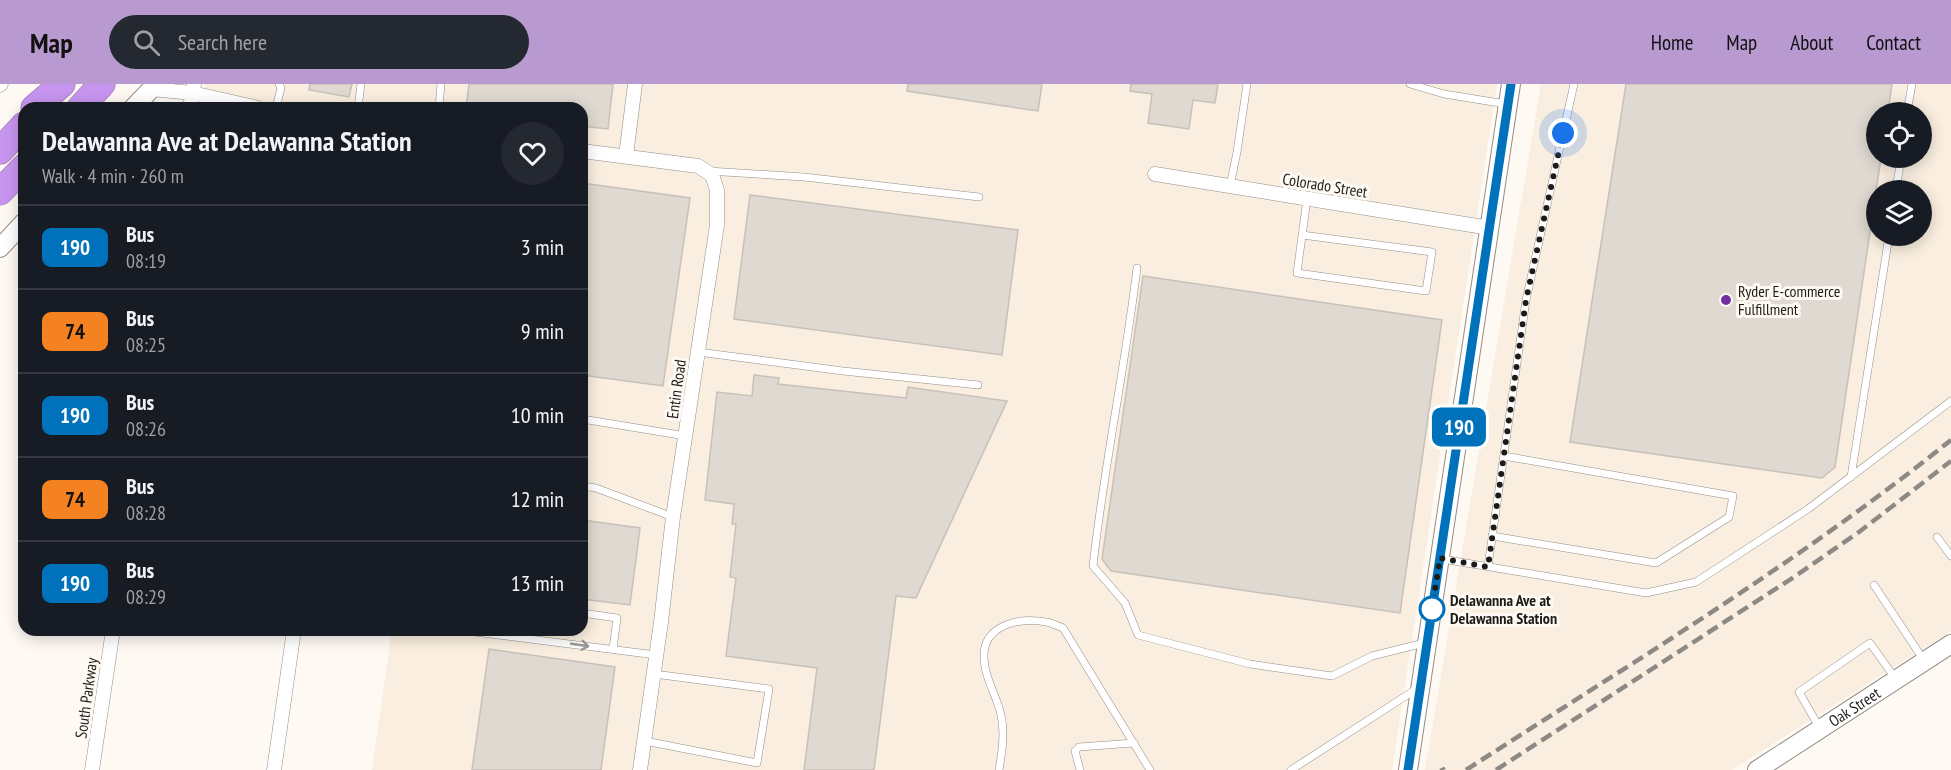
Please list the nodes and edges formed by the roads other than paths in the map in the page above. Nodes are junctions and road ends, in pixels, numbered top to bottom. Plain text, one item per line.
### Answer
1 (62, 84) edge
2 (102, 84) edge
3 (279, 84) edge
4 (361, 84) edge
5 (441, 84) edge
6 (635, 84) edge
7 (1247, 84) edge
8 (1410, 84) edge
9 (1511, 84) edge
10 (1574, 84) edge
11 (1912, 84) edge
12 (153, 86) edge
13 (193, 89) edge
14 (41, 102) edge
15 (46, 102) edge
16 (86, 102) edge
17 (138, 102) edge
18 (237, 102) edge
19 (278, 102) edge
20 (359, 102) edge
21 (440, 102) edge
22 (1909, 102) edge
23 (1508, 104) junction
24 (18, 122) edge
25 (18, 132) edge
26 (0, 138) edge
27 (0, 151) edge
28 (588, 152) edge
29 (626, 156) junction
30 (705, 171) junction
31 (18, 173) edge
32 (1155, 174) dead end
33 (1230, 186) junction
34 (0, 192) edge
35 (979, 197) dead end
36 (1307, 199) junction
37 (18, 228) edge
38 (1490, 228) junction
39 (1302, 235) junction
40 (1887, 246) edge
41 (0, 248) edge
42 (1137, 268) dead end
43 (698, 352) junction
44 (978, 385) dead end
45 (1951, 401) edge
46 (588, 421) edge
47 (686, 436) junction
48 (1504, 456) junction
49 (1851, 477) junction
50 (588, 487) edge
51 (673, 517) junction
52 (1492, 536) junction
53 (1937, 537) dead end
54 (1951, 556) edge
55 (1440, 558) junction
56 (1488, 567) junction
57 (1874, 585) dead end
58 (588, 614) edge
59 (112, 636) edge
60 (293, 636) edge
61 (508, 636) edge
62 (1427, 642) junction
63 (1951, 644) edge
64 (613, 649) junction
65 (657, 655) junction
66 (1924, 662) junction
67 (654, 674) junction
68 (1896, 680) junction
69 (1420, 687) junction
70 (1821, 729) junction
71 (645, 741) junction
72 (1134, 743) junction
73 (92, 770) edge
74 (274, 770) edge
75 (640, 770) edge
76 (999, 770) edge
77 (1080, 770) edge
78 (1150, 770) edge
79 (1291, 770) edge
80 (1408, 770) edge
81 (1758, 770) edge

1 - 14 highway
1 - 15 highway
2 - 16 highway
3 - 19 lane
4 - 20 lane
5 - 21 lane
6 - 29 street
7 - 33 lane
8 - 23 lane
9 - 23 street
10 - 48 lane
11 - 22 lane
12 - 13 street
12 - 17 street
13 - 18 street
23 - 38 street
24 - 26 highway
25 - 27 highway
28 - 29 street
29 - 30 street
30 - 35 lane
30 - 43 street, Entin Road
31 - 34 highway
32 - 33 street, Colorado Street
33 - 36 street, Colorado Street
36 - 38 street, Colorado Street
36 - 39 lane
37 - 41 street
38 - 55 street
39 - 39 lane
40 - 49 lane
42 - 62 lane
43 - 44 lane
43 - 47 street, Entin Road
45 - 49 lane
46 - 47 lane
47 - 51 street, Entin Road
48 - 52 lane
48 - 52 lane
49 - 56 lane
50 - 51 lane
51 - 65 street, Entin Road
52 - 56 lane
53 - 54 lane
55 - 56 lane
55 - 62 street
57 - 66 lane
58 - 64 lane
59 - 73 street, South Parkway
60 - 74 street
61 -> 64 lane
62 - 69 street
63 - 66 street, Oak Street
64 - 65 lane
65 - 67 street, Entin Road
66 - 68 street, Oak Street
67 - 71 street, Entin Road
67 - 71 lane
68 - 70 street, Oak Street
68 - 70 lane
69 - 79 lane
69 - 80 street
70 - 81 street, Oak Street
71 - 75 street, Entin Road
72 - 76 lane
72 - 77 lane
72 - 78 lane

